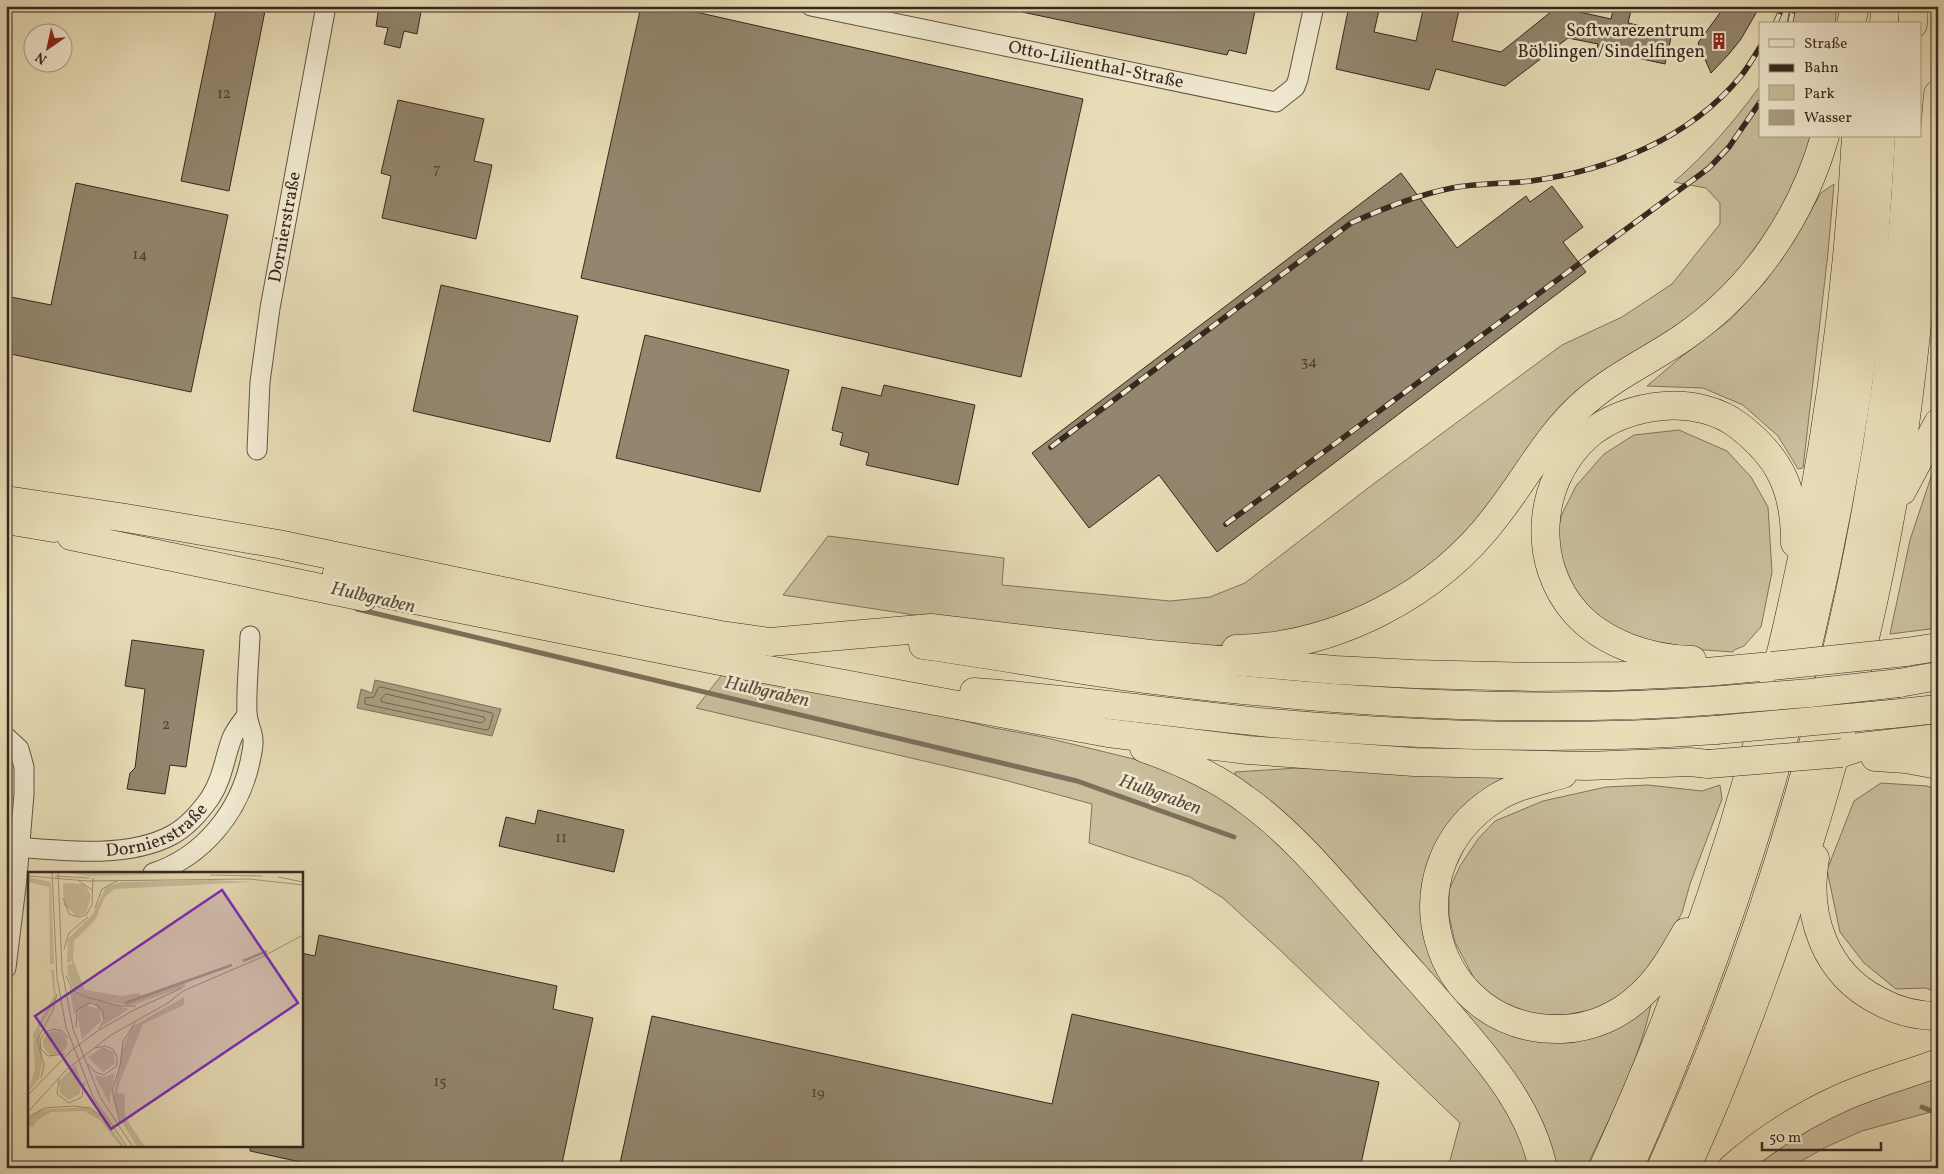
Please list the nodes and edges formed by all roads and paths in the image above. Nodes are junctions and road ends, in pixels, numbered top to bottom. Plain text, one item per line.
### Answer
1 (326, 6) edge
2 (811, 6) edge
3 (1314, 6) edge
4 (1855, 6) edge
5 (1885, 6) edge
6 (1913, 6) edge
7 (1851, 22) edge
8 (1858, 22) edge
9 (1884, 22) edge
10 (1913, 22) edge
11 (1938, 94) edge
12 (1824, 138) edge
13 (1856, 138) edge
14 (1881, 138) edge
15 (1909, 138) edge
16 (1938, 423) edge
17 (257, 450) dead end
18 (6, 500) edge
19 (1891, 512) junction
20 (6, 520) edge
21 (222, 550) junction
22 (278, 560) junction
23 (1798, 580) junction
24 (855, 635) junction
25 (250, 636) dead end
26 (1938, 647) edge
27 (1178, 656) junction
28 (720, 661) junction
29 (1748, 666) junction
30 (1938, 676) edge
31 (1938, 709) edge
32 (247, 715) junction
33 (1108, 733) junction
34 (6, 737) edge
35 (1938, 738) edge
36 (1882, 751) junction
37 (1938, 765) edge
38 (1587, 766) junction
39 (1824, 794) junction
40 (13, 846) edge
41 (155, 872) edge
42 (17, 878) edge
43 (1712, 891) junction
44 (6, 968) edge
45 (1938, 1016) edge
46 (1938, 1063) edge
47 (1543, 1168) edge
48 (1603, 1168) edge
49 (1629, 1168) edge
50 (1661, 1168) edge
51 (1686, 1168) edge
52 (1732, 1168) edge

1 - 17 street, Dornierstraße
2 - 3 street, Otto-Lilienthal-Straße
4 - 7 highway
4 - 8 highway
5 - 9 highway
6 - 10 highway
11 - 19 highway
12 - 27 highway
13 - 23 highway
14 - 49 highway
15 - 50 highway
16 - 19 highway
18 - 21 highway
19 - 39 highway
20 - 21 highway
21 - 22 highway
22 - 24 highway
22 - 28 highway
23 - 29 highway
23 - 43 highway
24 - 27 highway
24 - 30 highway, bridge
25 - 32 street, Dornierstraße
26 - 29 highway, bridge
27 - 29 highway
28 - 31 highway, bridge
28 - 33 highway
32 - 40 street, Dornierstraße
32 - 41 street, Dornierstraße
33 - 38 highway
33 - 47 highway
34 - 40 street
35 - 36 highway
36 - 37 highway
36 - 38 highway, bridge
38 - 43 highway
39 - 45 highway
39 - 51 highway
40 - 42 street
42 - 44 street
43 - 48 highway
46 - 52 highway

